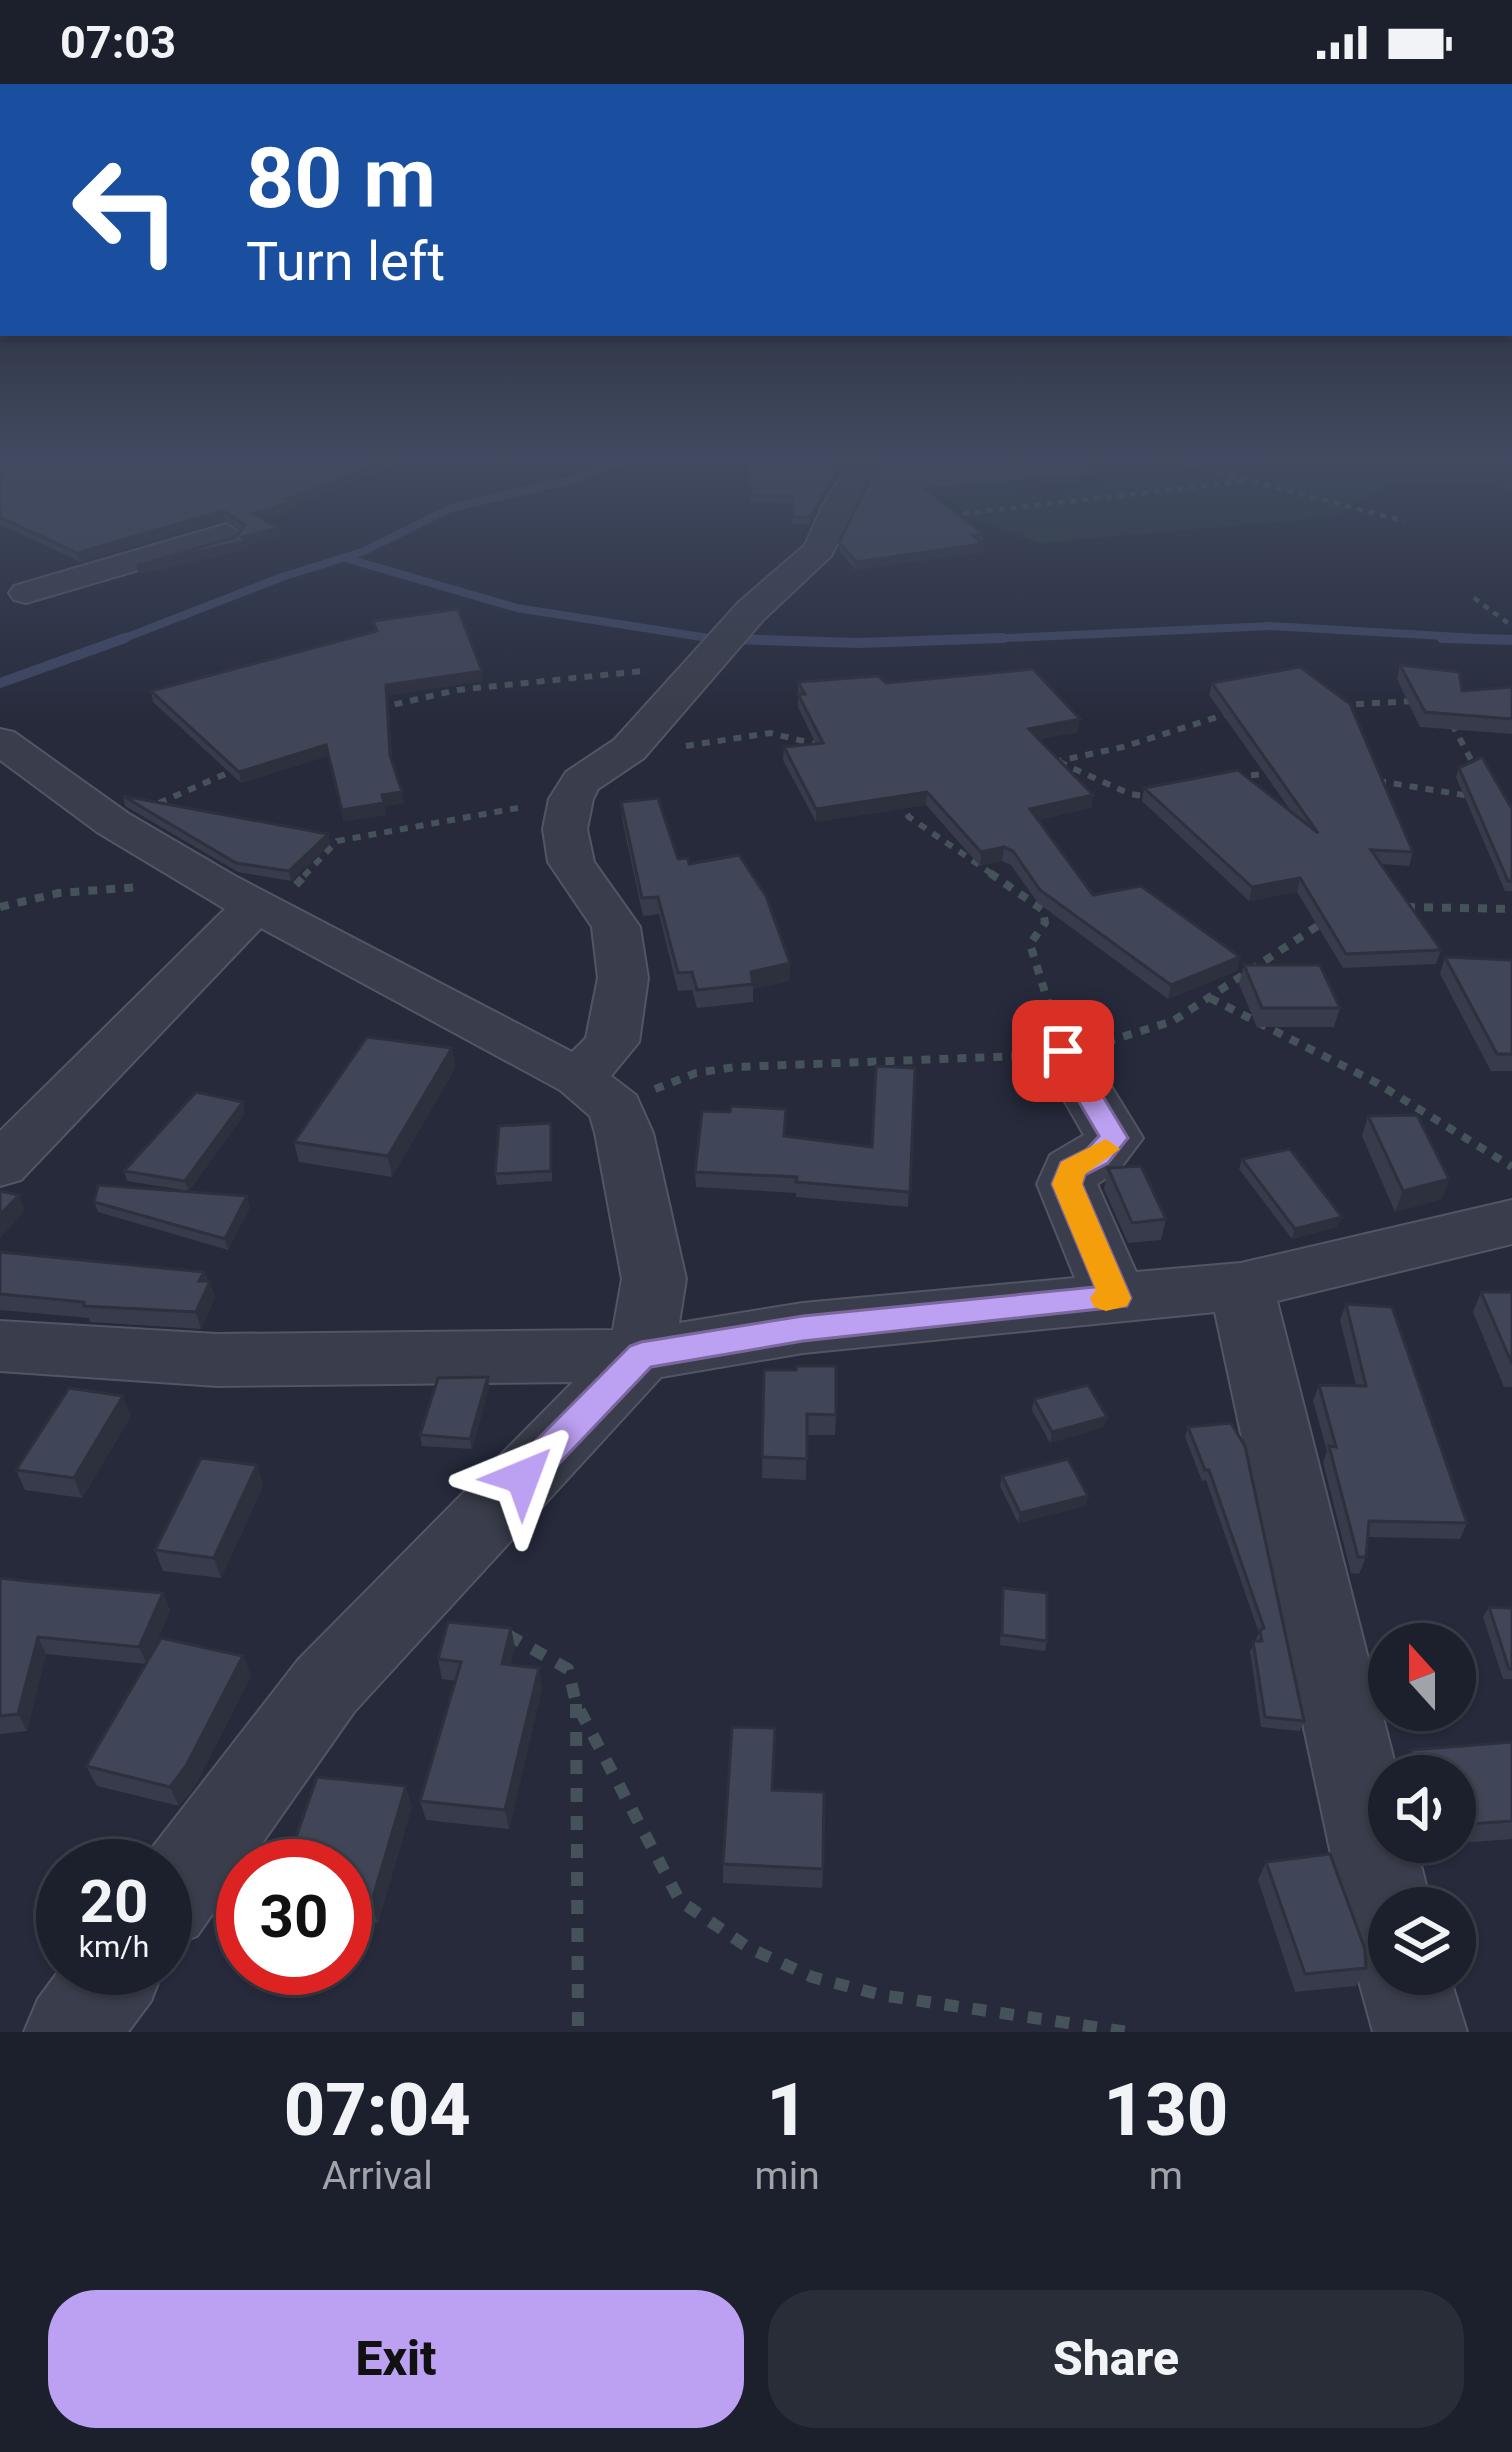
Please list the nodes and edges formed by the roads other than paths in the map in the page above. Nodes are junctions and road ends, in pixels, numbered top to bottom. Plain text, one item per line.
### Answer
1 (184, 545) edge
2 (821, 545) edge
3 (9, 591) edge
4 (0, 741) edge
5 (249, 901) junction
6 (1063, 1051) road end
7 (597, 1093) junction
8 (0, 1166) edge
9 (1512, 1222) edge
10 (1240, 1286) junction
11 (1115, 1298) junction
12 (0, 1346) edge
13 (641, 1355) junction
14 (192, 1867) edge
15 (1382, 1887) edge
16 (98, 1995) edge
17 (1409, 1995) edge
18 (71, 2032) edge
19 (1420, 2032) edge

1 - 3 street
2 - 7 street
4 - 5 street
5 - 7 street
5 - 8 street
6 - 11 street
7 - 13 street
9 - 10 street
10 - 11 street
10 - 15 street
11 - 13 street
12 - 13 street
13 - 14 street
16 - 18 street
17 - 19 street

